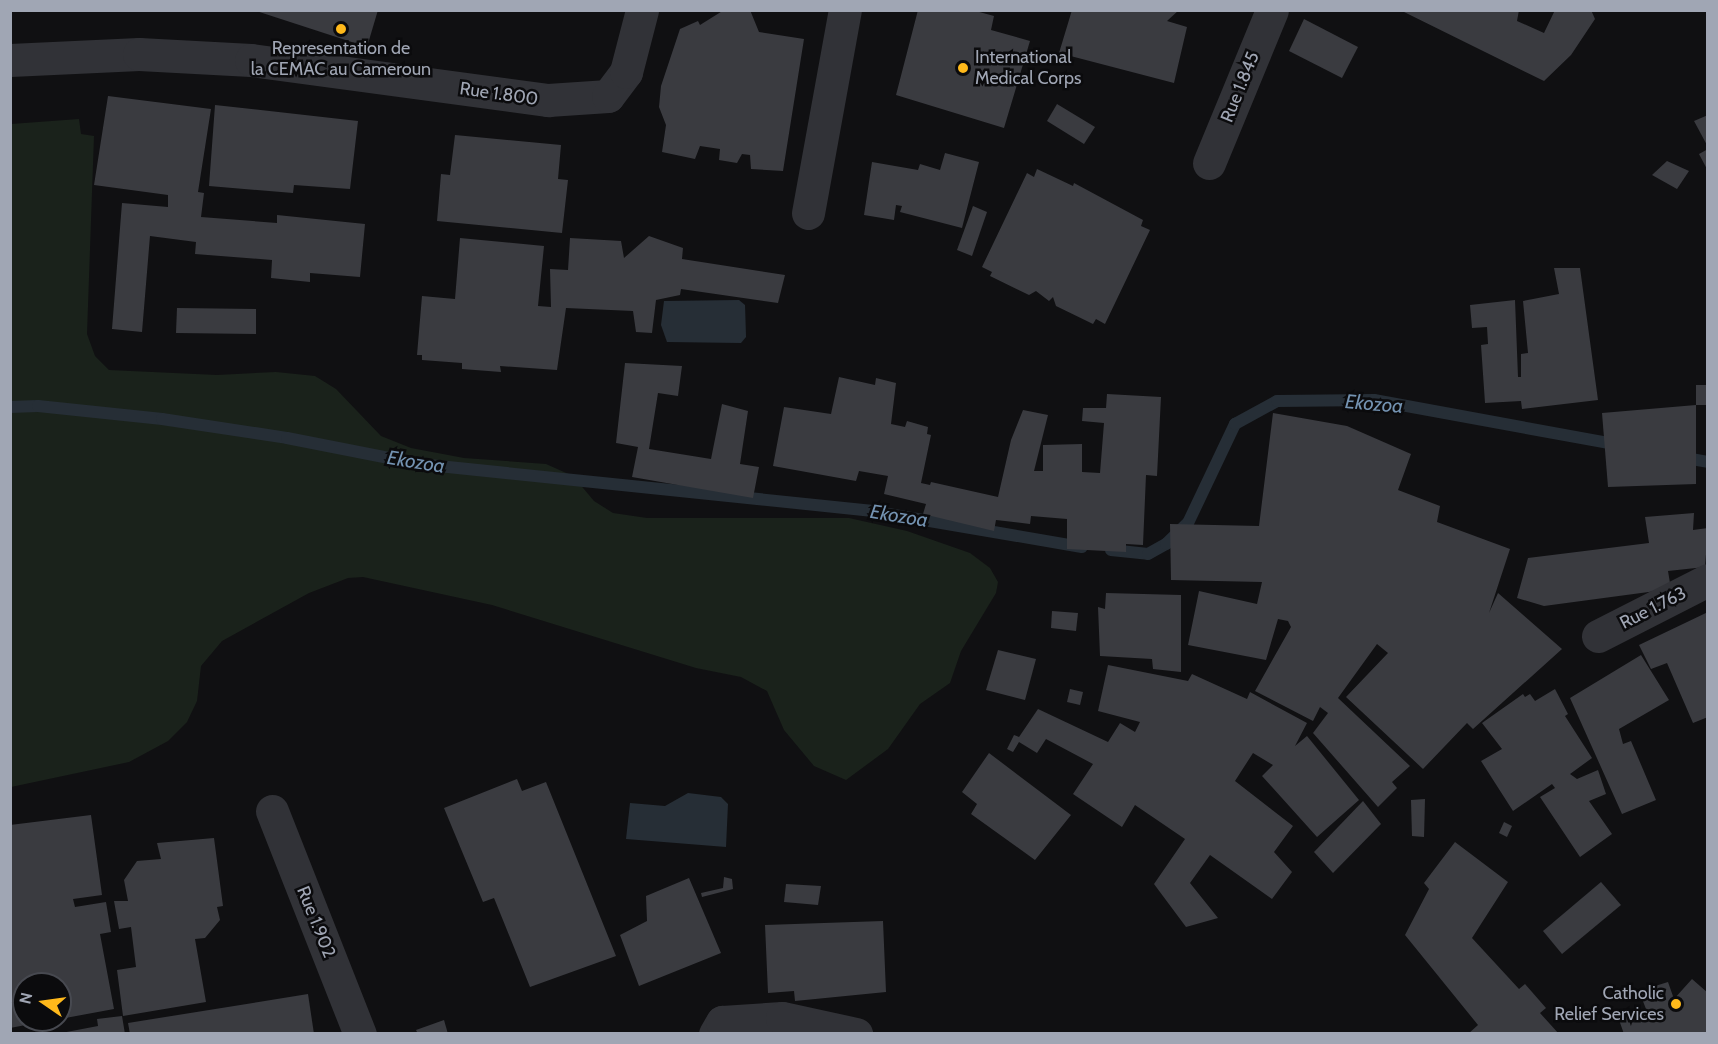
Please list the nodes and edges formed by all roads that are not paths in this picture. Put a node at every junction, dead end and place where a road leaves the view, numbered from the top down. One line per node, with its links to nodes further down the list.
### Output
1 (642, 10): 4 (street, Rue 1.800)
2 (845, 10): 6 (street)
3 (1272, 10): 5 (street, Rue 1.845)
4 (10, 60)
5 (1209, 163)
6 (808, 213)
7 (1707, 580): 8 (street, Rue 1.763)
8 (1598, 636)
9 (272, 811): 10 (street, Rue 1.902)
10 (360, 1034)
11 (715, 1034): 12 (street)
12 (856, 1034)

